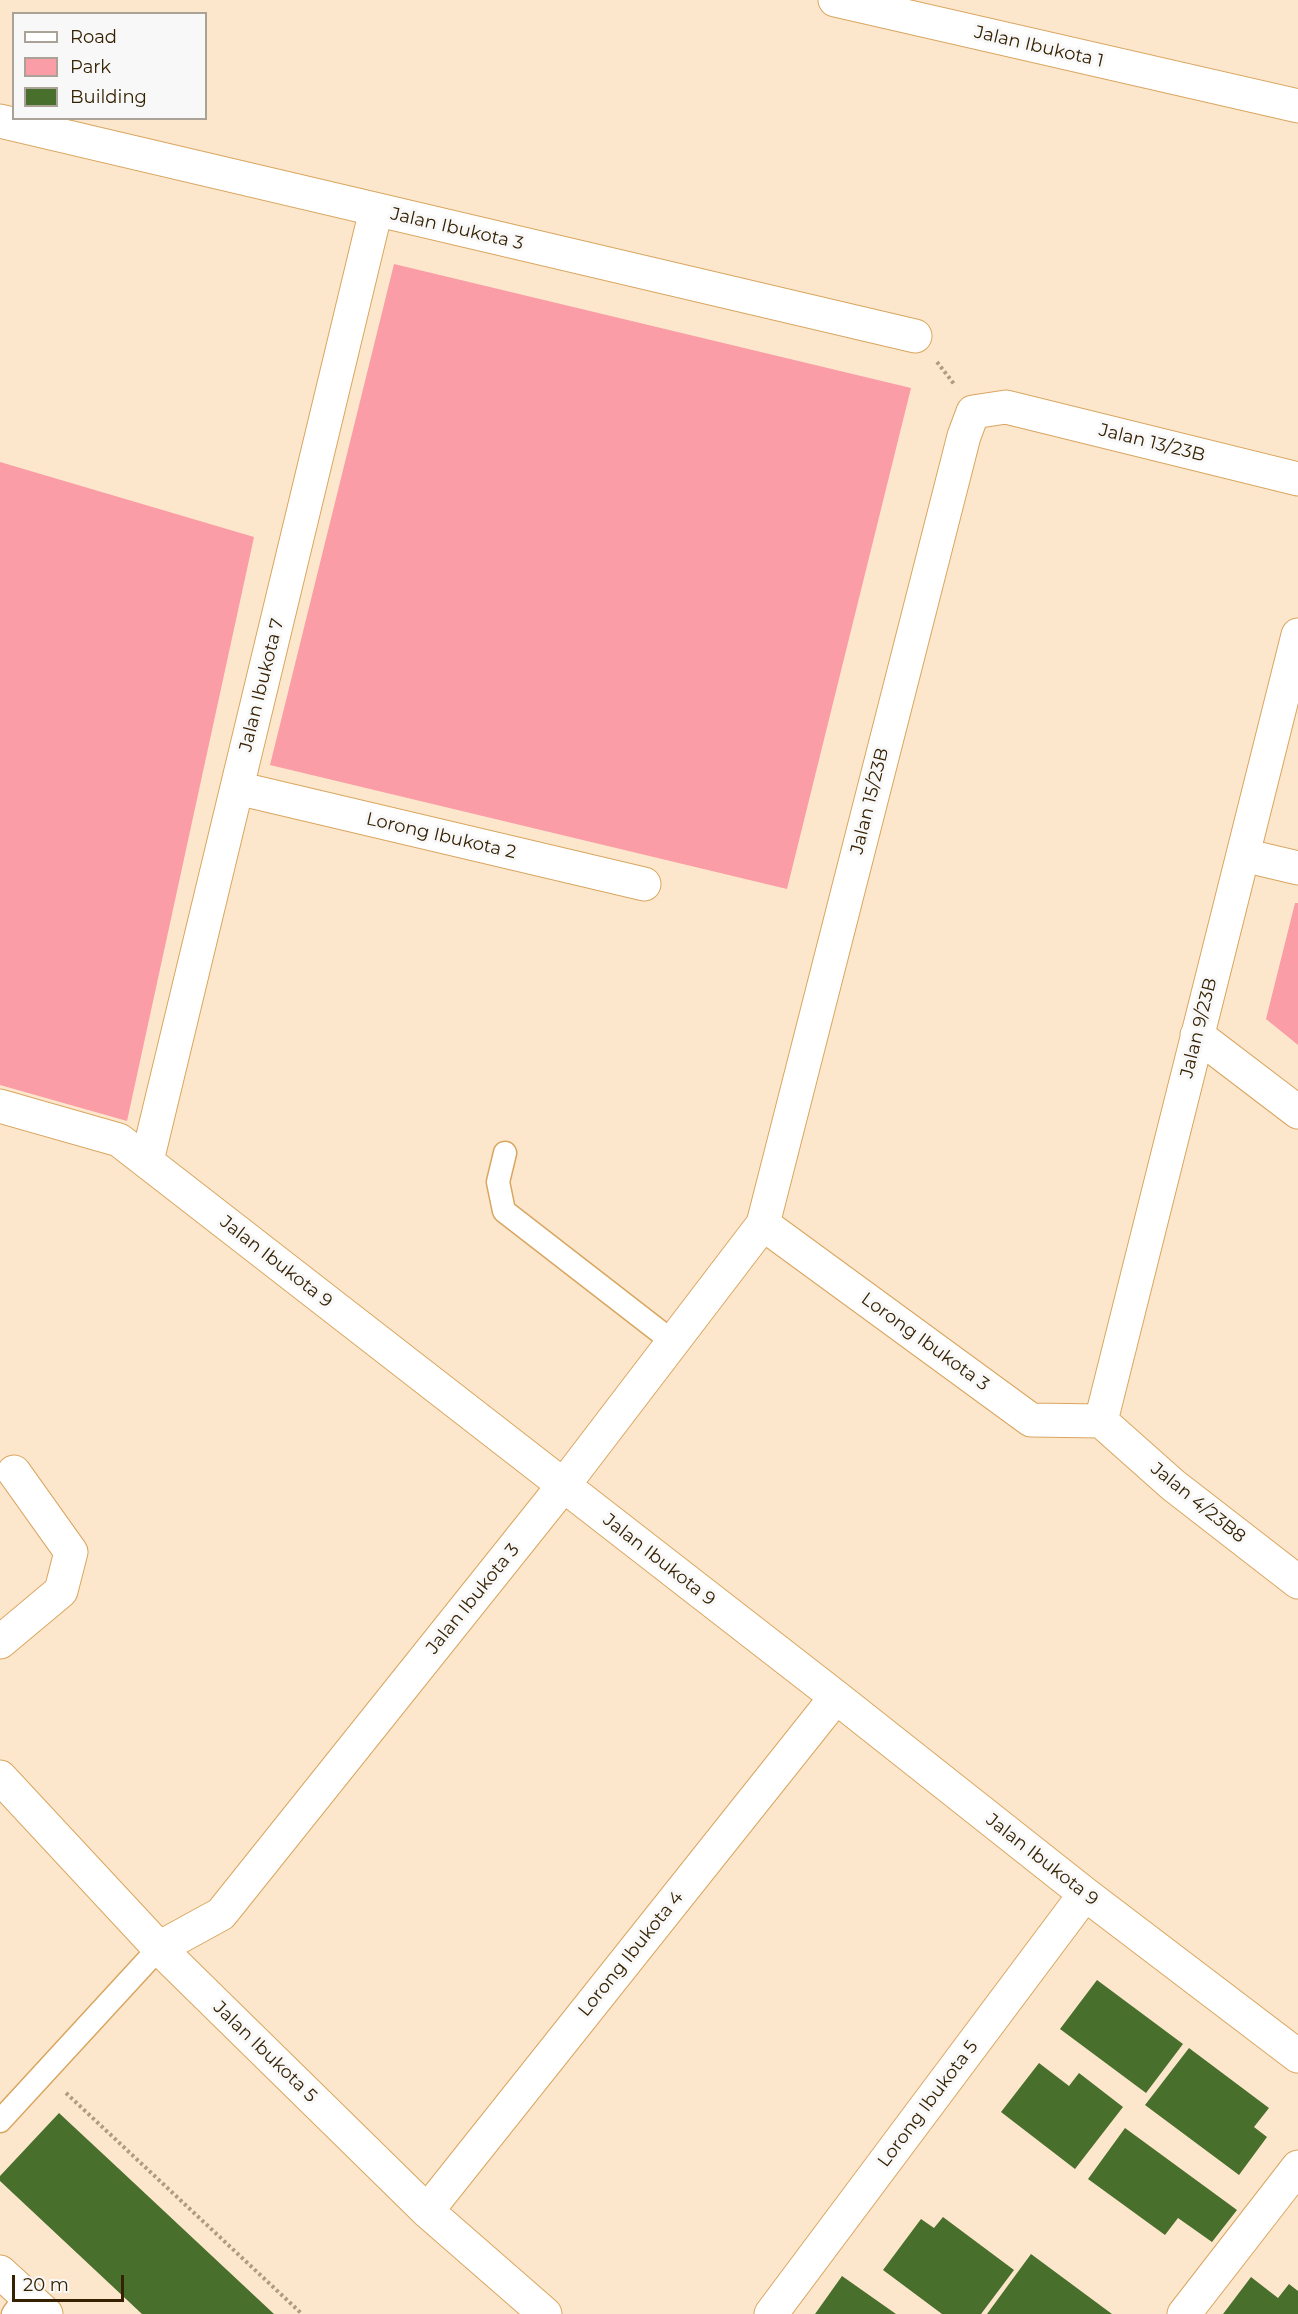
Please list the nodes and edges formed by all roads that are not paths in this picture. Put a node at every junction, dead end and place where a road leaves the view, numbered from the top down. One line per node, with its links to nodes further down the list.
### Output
1 (835, 0): 2 (street, Jalan Ibukota 1)
2 (1298, 106)
3 (0, 122): 4 (street, Jalan Ibukota 3)
4 (376, 210): 5 (street, Jalan Ibukota 3); 9 (street, Jalan Ibukota 7)
5 (915, 336)
6 (1006, 407): 7 (street, Jalan 13/23B); 18 (street, Jalan 15/23B)
7 (1298, 479)
8 (1298, 635): 10 (street, Jalan 9/23B)
9 (237, 788): 12 (street, Lorong Ibukota 2); 17 (street, Jalan Ibukota 7)
10 (1243, 855): 11 (street); 13 (street, Jalan 9/23B)
11 (1298, 868)
12 (644, 884)
13 (1197, 1035): 15 (street); 20 (street, Jalan 9/23B)
14 (0, 1106): 17 (street, Jalan Ibukota 9)
15 (1298, 1112)
16 (505, 1153): 19 (lane)
17 (147, 1161): 22 (street, Jalan Ibukota 9)
18 (763, 1224): 19 (street, Jalan Ibukota 3); 20 (street, Lorong Ibukota 3)
19 (673, 1342): 22 (street, Jalan Ibukota 3)
20 (1101, 1421): 23 (street, Jalan 4/23B8)
21 (14, 1472): 24 (street)
22 (563, 1486): 25 (street, Jalan Ibukota 9); 28 (street, Jalan Ibukota 3)
23 (1298, 1582)
24 (0, 1642)
25 (836, 1697): 27 (street, Jalan Ibukota 9); 32 (street, Lorong Ibukota 4)
26 (0, 1777): 28 (street, Jalan Ibukota 5)
27 (1085, 1894): 29 (street, Jalan Ibukota 9); 36 (street, Lorong Ibukota 5)
28 (159, 1948): 30 (lane); 32 (street, Jalan Ibukota 5)
29 (1298, 2056)
30 (0, 2121)
31 (1298, 2167): 37 (street)
32 (427, 2211): 35 (street, Jalan Ibukota 5)
33 (0, 2272): 34 (street)
34 (28, 2308)
35 (545, 2314)
36 (771, 2314)
37 (1184, 2314)

